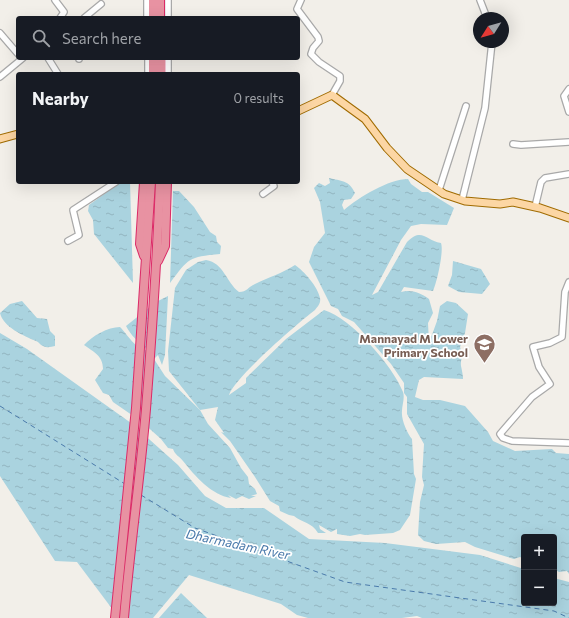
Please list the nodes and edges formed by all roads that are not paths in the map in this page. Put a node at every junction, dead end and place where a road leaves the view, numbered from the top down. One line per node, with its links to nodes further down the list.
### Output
1 (55, 0): 9 (street)
2 (147, 0): 14 (street)
3 (153, 0): 15 (highway)
4 (160, 0): 16 (highway)
5 (168, 0): 17 (street)
6 (301, 0): 34 (street)
7 (480, 0): 10 (street)
8 (101, 4): 13 (street)
9 (64, 12): 11 (street); 12 (street)
10 (485, 12)
11 (61, 16)
12 (66, 16)
13 (86, 16)
14 (147, 16)
15 (153, 16)
16 (160, 16)
17 (168, 16)
18 (0, 33): 20 (street)
19 (491, 48): 51 (street)
20 (16, 51)
21 (18, 60): 32 (street)
22 (49, 60): 27 (street)
23 (148, 60): 28 (street)
24 (153, 60): 29 (highway)
25 (161, 60): 30 (highway)
26 (168, 60): 31 (street)
27 (57, 72)
28 (148, 72)
29 (152, 72)
30 (161, 72)
31 (168, 72)
32 (0, 77)
33 (569, 89): 37 (street)
34 (332, 96): 36 (main road); 49 (main road)
35 (466, 106): 49 (street)
36 (300, 110)
37 (569, 112)
38 (16, 135): 39 (main road)
39 (0, 140)
40 (569, 142): 41 (street)
41 (513, 144)
42 (569, 174): 52 (street)
43 (113, 184): 54 (street)
44 (144, 184): 55 (highway)
45 (151, 184): 55 (highway)
46 (160, 184): 56 (highway)
47 (167, 184): 56 (highway)
48 (273, 184): 50 (street)
49 (440, 190): 51 (main road)
50 (263, 194)
51 (462, 200): 52 (main road)
52 (535, 207): 53 (main road)
53 (569, 218)
54 (68, 241)
55 (146, 262): 59 (highway)
56 (156, 264): 60 (highway)
57 (569, 282): 58 (street)
58 (569, 443)
59 (115, 618)
60 (124, 618)

